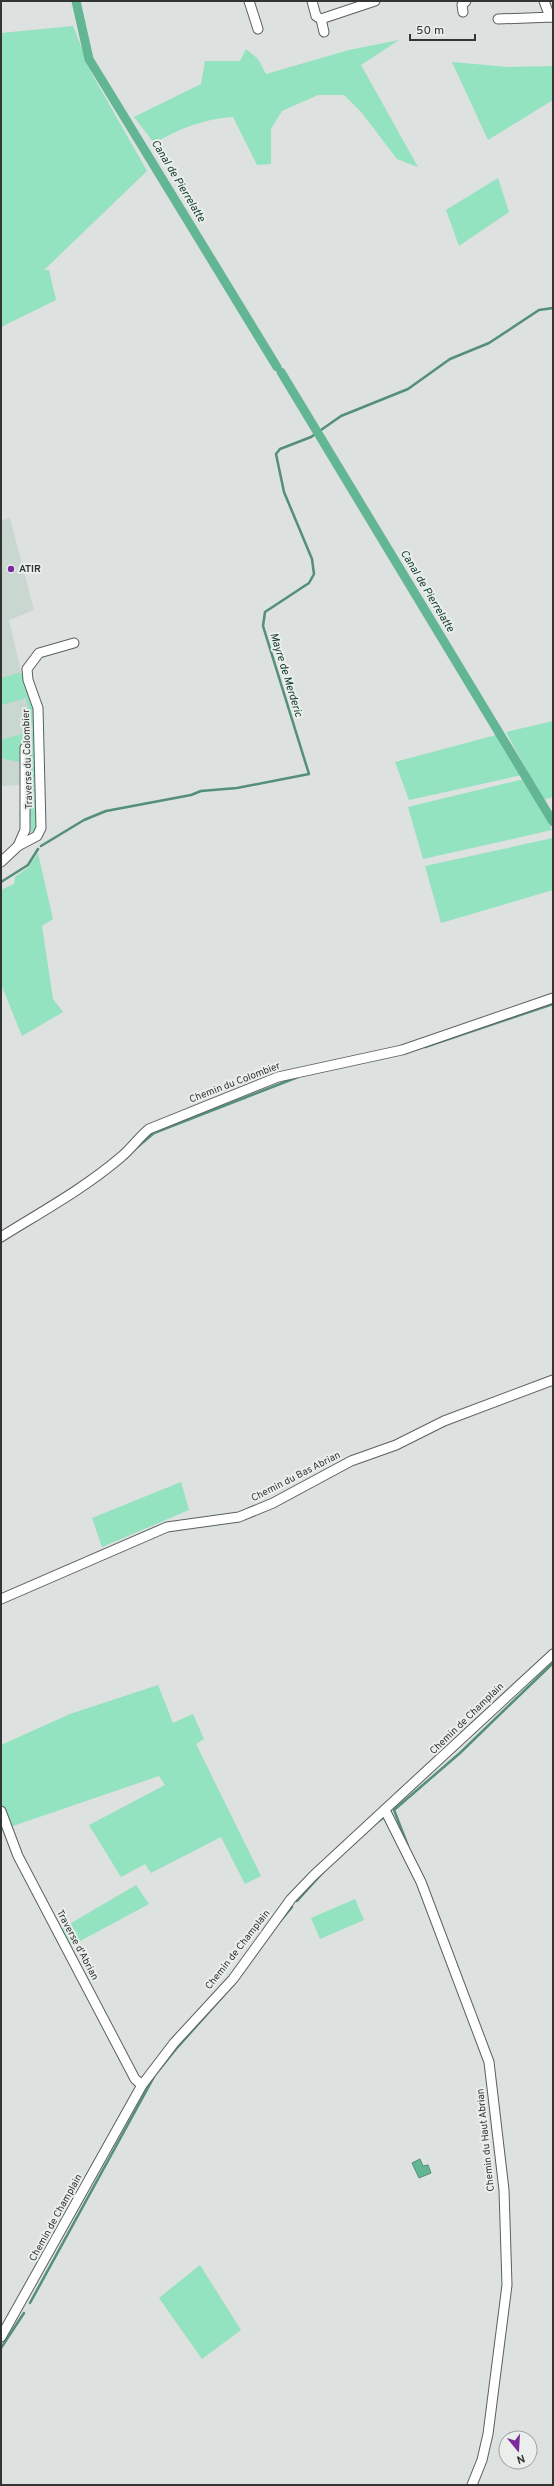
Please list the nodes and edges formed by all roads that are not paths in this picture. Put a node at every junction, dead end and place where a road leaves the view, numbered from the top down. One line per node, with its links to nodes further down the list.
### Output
1 (249, 1): 10 (street)
2 (312, 1): 8 (street)
3 (375, 1): 8 (street)
4 (466, 1): 6 (street)
5 (544, 1): 7 (street)
6 (463, 12)
7 (552, 17): 9 (street)
8 (321, 19): 11 (street)
9 (498, 19)
10 (258, 30)
11 (324, 32)
12 (74, 643): 14 (street, Traverse du Colombier)
13 (25, 748): 14 (street)
14 (18, 846): 15 (street, Traverse du Colombier)
15 (1, 862)
16 (553, 998): 17 (street, Chemin du Colombier)
17 (1, 1237)
18 (553, 1380): 19 (street, Chemin du Bas Abrian)
19 (1, 1599)
20 (553, 1654): 21 (street, Chemin de Champlain)
21 (384, 1810): 23 (street, Chemin de Champlain); 25 (street, Chemin du Haut Abrian)
22 (1, 1811): 23 (street, Traverse d'Abrian)
23 (142, 2085): 24 (street, Chemin de Champlain)
24 (1, 2338)
25 (472, 2485)

